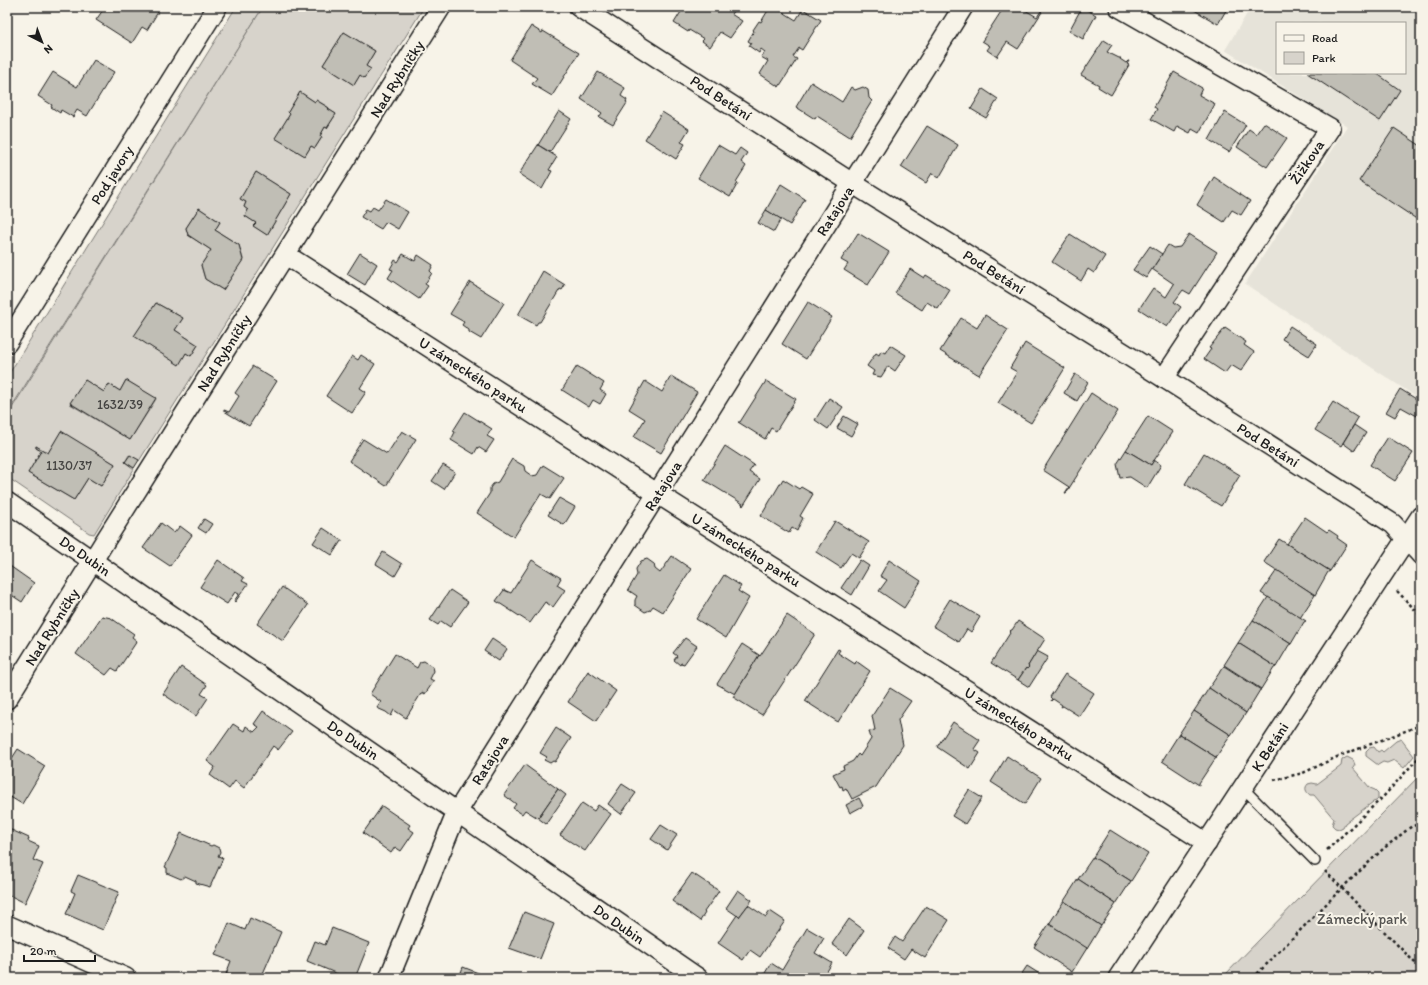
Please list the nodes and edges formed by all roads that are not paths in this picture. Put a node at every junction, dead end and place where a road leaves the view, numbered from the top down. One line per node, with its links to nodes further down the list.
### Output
1 (217, 7): 8 (street, Pod javory)
2 (441, 7): 7 (street, Nad Rybníčky)
3 (579, 7): 6 (street, Pod Betání)
4 (963, 7): 6 (street, Ratajova)
5 (1119, 7): 9 (street, Žižkova)
6 (852, 184): 9 (street, Pod Betání); 10 (street, Ratajova)
7 (286, 255): 10 (street, U zámeckého parku); 15 (street, Nad Rybníčky)
8 (7, 343)
9 (1164, 378): 13 (street, Pod Betání)
10 (658, 494): 18 (street, Ratajova); 19 (street, U zámeckého parku)
11 (7, 502): 15 (street, Do Dubin)
12 (1421, 516): 13 (street, K Betáni)
13 (1407, 540): 14 (street, Pod Betání); 17 (street, K Betáni)
14 (1421, 555)
15 (93, 562): 16 (street, Nad Rybníčky); 18 (street, Do Dubin)
16 (7, 699)
17 (1243, 788): 19 (street, K Betáni); 20 (lane)
18 (457, 812): 23 (street, Ratajova); 24 (street, Do Dubin)
19 (1207, 843): 25 (street, K Betáni)
20 (1315, 861)
21 (7, 925): 22 (street)
22 (126, 978)
23 (389, 978)
24 (698, 978)
25 (1118, 978)

